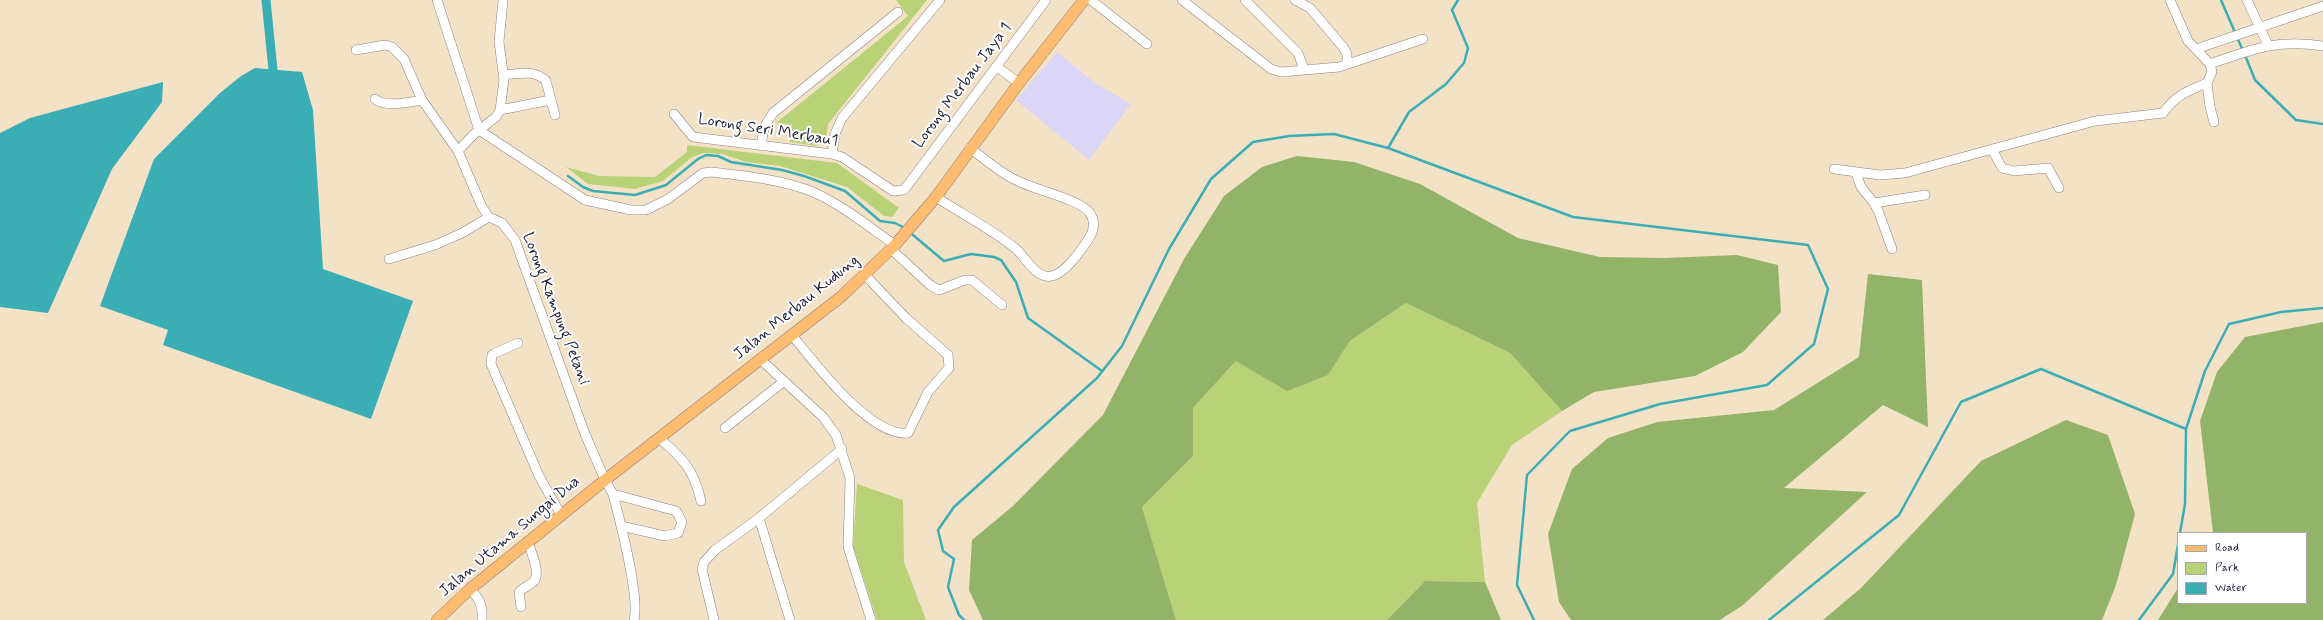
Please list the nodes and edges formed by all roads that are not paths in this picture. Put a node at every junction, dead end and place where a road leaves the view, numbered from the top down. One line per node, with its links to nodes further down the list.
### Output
1 (437, 0): 35 (street)
2 (503, 0): 25 (street)
3 (940, 0): 40 (street)
4 (1046, 0): 23 (street, Lorong Merbau Jaya 1)
5 (1084, 0): 27 (main road, Jalan Merbau Kudung)
6 (1091, 0): 16 (street)
7 (1182, 0): 24 (street)
8 (1245, 0): 24 (street)
9 (1295, 0): 21 (street)
10 (2170, 0): 19 (street)
11 (2247, 0): 14 (street)
12 (2323, 6): 14 (street)
13 (898, 12): 36 (street)
14 (2260, 28): 17 (street); 19 (street)
15 (1423, 39): 21 (street)
16 (1147, 44)
17 (2268, 45): 18 (street); 22 (street)
18 (2323, 46)
19 (2196, 49): 22 (street)
20 (356, 50): 29 (street, Lorong Kampung Petani)
21 (1348, 63): 24 (street)
22 (2210, 64): 26 (street)
23 (996, 67): 27 (street); 44 (street, Lorong Merbau Jaya 1)
24 (1304, 69)
25 (503, 75): 30 (street); 31 (street)
26 (2207, 82): 34 (street); 38 (street)
27 (1019, 84): 37 (main road, Jalan Merbau Kudung)
28 (375, 99): 29 (street)
29 (422, 100): 39 (street, Lorong Kampung Petani)
30 (551, 100): 31 (street); 32 (street)
31 (500, 110): 35 (street)
32 (555, 114)
33 (674, 114): 36 (street, Lorong Seri Merbau1)
34 (2214, 122)
35 (479, 130): 39 (street); 49 (street)
36 (762, 146): 40 (street, Lorong Seri Merbau1)
37 (970, 148): 46 (main road, Jalan Merbau Kudung); 46 (street)
38 (1992, 150): 42 (street); 43 (street)
39 (458, 151): 48 (street, Lorong Kampung Petani)
40 (832, 154): 44 (street, Lorong Seri Merbau1)
41 (1834, 169): 42 (street)
42 (1856, 173): 47 (street)
43 (2059, 188)
44 (904, 190)
45 (1925, 195): 47 (street)
46 (936, 197): 49 (main road, Jalan Merbau Kudung)
47 (1874, 203): 50 (street)
48 (489, 217): 51 (street); 61 (street, Lorong Kampung Petani)
49 (893, 247): 52 (main road, Jalan Merbau Kudung); 53 (street)
50 (1892, 249)
51 (389, 259)
52 (865, 275): 54 (main road, Jalan Merbau Kudung); 54 (street)
53 (1002, 305)
54 (792, 335): 56 (main road, Jalan Merbau Kudung)
55 (518, 343): 64 (street)
56 (760, 359): 57 (street); 59 (main road, Jalan Merbau Kudung)
57 (783, 382): 58 (street); 60 (street)
58 (726, 428)
59 (659, 438): 61 (main road, Jalan Merbau Kudung); 63 (street)
60 (842, 449): 65 (street); 75 (street)
61 (604, 480): 62 (street, Lorong Kampung Petani); 64 (main road, Jalan Utama Sungai Dua)
62 (613, 494): 66 (street, Lorong Kampung Petani); 66 (street)
63 (701, 501)
64 (561, 515): 67 (main road, Jalan Utama Sungai Dua)
65 (759, 518): 73 (street); 74 (street)
66 (621, 526): 72 (street, Lorong Kampung Petani)
67 (528, 542): 68 (main road, Jalan Utama Sungai Dua); 69 (street)
68 (470, 588): 70 (main road, Jalan Utama Sungai Dua); 71 (street)
69 (521, 607)
70 (439, 619)
71 (482, 620)
72 (634, 620)
73 (714, 620)
74 (790, 620)
75 (871, 620)

